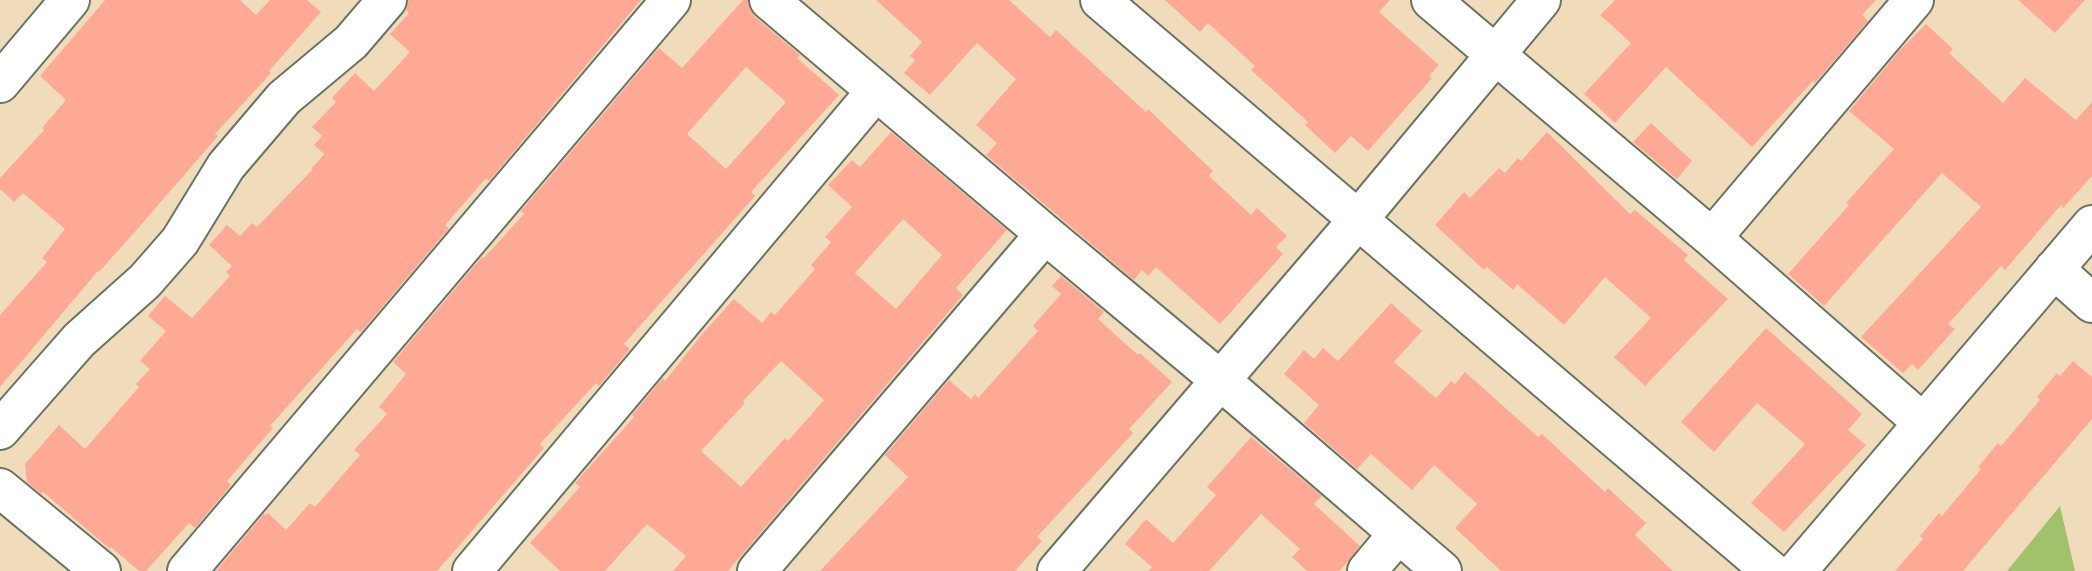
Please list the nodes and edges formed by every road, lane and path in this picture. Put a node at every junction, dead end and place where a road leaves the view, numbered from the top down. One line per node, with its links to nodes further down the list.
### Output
1 (70, 0): 10 (street)
2 (387, 0): 20 (street)
3 (671, 0): 24 (street)
4 (769, 0): 11 (street)
5 (1100, 0): 12 (street)
6 (1431, 0): 9 (street)
7 (1541, 0): 9 (street)
8 (1914, 0): 15 (street)
9 (1495, 54): 12 (street); 15 (street)
10 (0, 83)
11 (876, 91): 14 (street); 25 (street)
12 (1357, 221): 18 (street); 30 (street)
13 (2092, 225): 16 (street)
14 (1045, 234): 18 (street); 26 (street)
15 (1712, 239): 19 (street)
16 (2054, 269): 17 (street); 19 (street)
17 (2092, 303)
18 (1220, 380): 22 (street); 27 (street)
19 (1922, 422): 31 (street)
20 (0, 430)
21 (0, 488): 23 (street)
22 (1398, 534): 28 (street); 29 (street)
23 (101, 571)
24 (187, 571)
25 (472, 571)
26 (757, 571)
27 (1057, 571)
28 (1367, 571)
29 (1442, 571)
30 (1771, 571)
31 (1797, 571)

